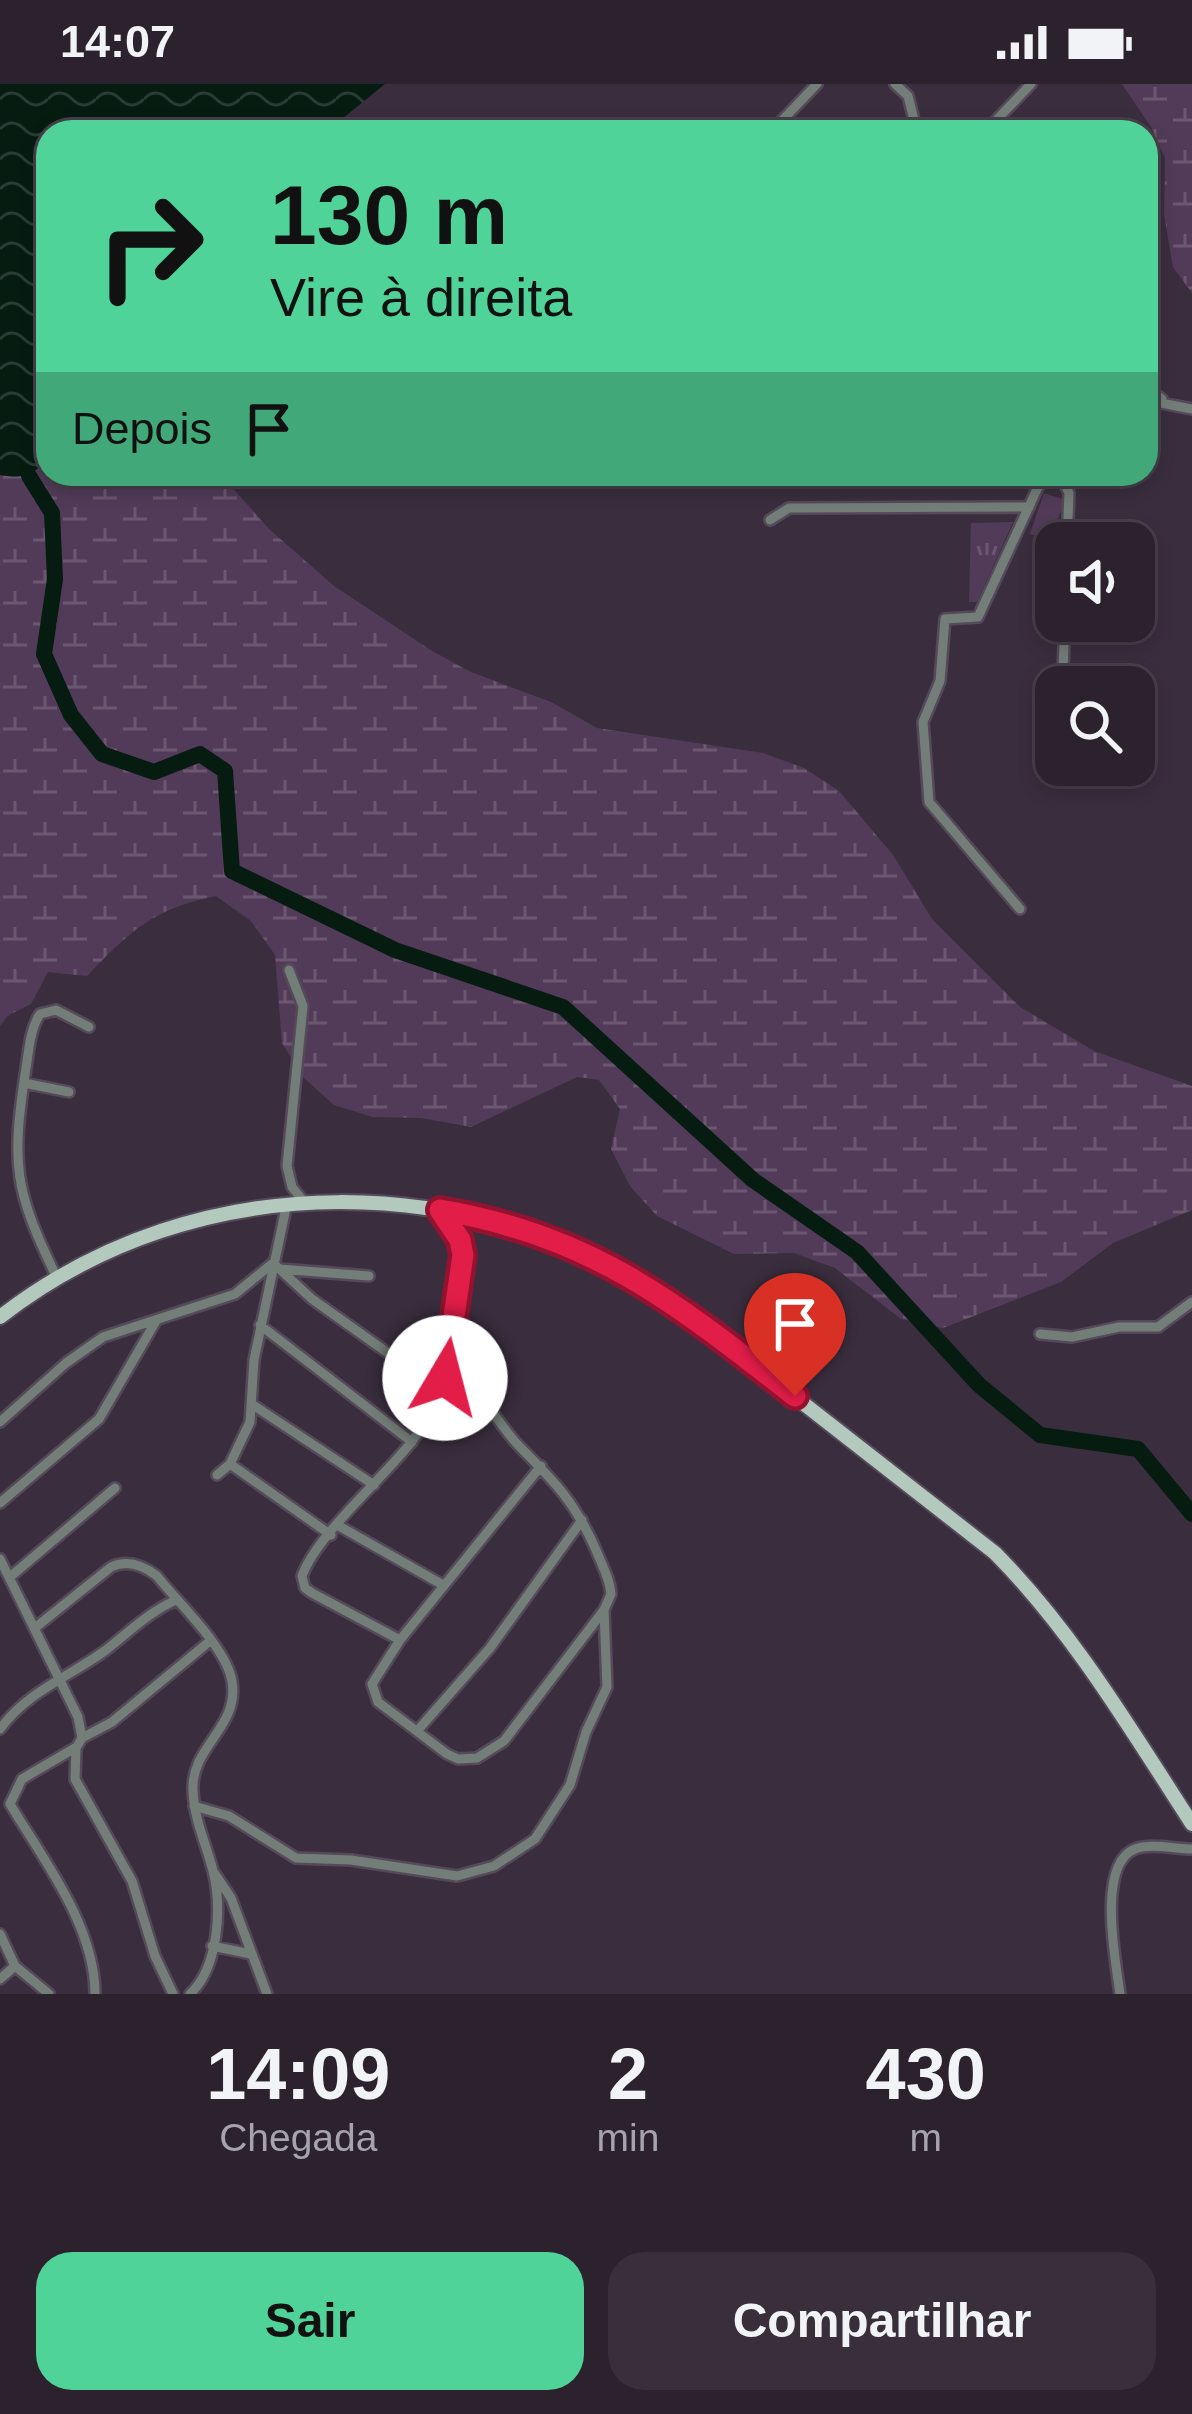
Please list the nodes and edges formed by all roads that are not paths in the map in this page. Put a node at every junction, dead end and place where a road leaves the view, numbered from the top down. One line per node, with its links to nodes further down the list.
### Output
1 (817, 84): 4 (street)
2 (895, 84): 5 (street)
3 (1031, 84): 6 (street)
4 (782, 120)
5 (914, 120)
6 (996, 120)
7 (1158, 396): 9 (street)
8 (1158, 401): 9 (street)
9 (1166, 402): 10 (street)
10 (1192, 409)
11 (1039, 486): 13 (street)
12 (1066, 486): 15 (street)
13 (1029, 507): 14 (street); 16 (street)
14 (770, 520)
15 (1068, 522)
16 (1020, 909)
17 (290, 970): 23 (street)
18 (89, 1028): 19 (street)
19 (24, 1083): 20 (street); 21 (street)
20 (70, 1092)
21 (16, 1168): 22 (street); 28 (street)
22 (0, 1170)
23 (304, 1202): 24 (main road); 25 (main road)
24 (286, 1203): 26 (street); 28 (main road)
25 (440, 1210): 34 (street); 60 (main road)
26 (276, 1266): 27 (street); 31 (street); 32 (street); 35 (street)
27 (369, 1276)
28 (57, 1278): 30 (main road)
29 (1192, 1302): 33 (street)
30 (0, 1317)
31 (156, 1322): 37 (street); 44 (street)
32 (260, 1325): 36 (street); 38 (street)
33 (1040, 1334)
34 (445, 1378): 35 (street); 40 (street)
35 (440, 1390): 38 (street)
36 (253, 1406): 39 (street); 42 (street)
37 (0, 1422)
38 (412, 1442): 42 (street)
39 (230, 1464): 41 (street); 46 (street)
40 (541, 1466): 45 (street); 49 (street)
41 (218, 1474)
42 (374, 1485): 46 (street)
43 (115, 1488): 48 (street)
44 (0, 1503)
45 (583, 1520): 51 (street); 57 (street)
46 (335, 1530): 49 (street); 53 (street)
47 (0, 1559): 48 (street)
48 (10, 1577): 52 (street)
49 (443, 1585): 53 (street)
50 (176, 1600): 52 (street); 54 (street); 55 (street)
51 (604, 1610): 57 (street); 59 (street)
52 (36, 1627): 55 (street)
53 (400, 1640): 57 (street)
54 (210, 1641): 58 (street); 59 (street)
55 (62, 1680): 56 (street); 58 (street)
56 (0, 1729)
57 (418, 1730)
58 (79, 1743): 71 (street); 72 (street)
59 (194, 1806): 62 (street)
60 (1192, 1824)
61 (1192, 1849): 74 (street)
62 (213, 1871): 64 (street); 65 (street)
63 (0, 1934): 67 (street)
64 (212, 1946): 65 (street); 73 (street)
65 (251, 1954): 69 (street)
66 (0, 1960): 67 (street)
67 (13, 1968): 68 (street); 70 (street)
68 (0, 1979)
69 (262, 1992)
70 (49, 1994)
71 (95, 1994)
72 (173, 1994)
73 (190, 1994)
74 (1120, 1994)

